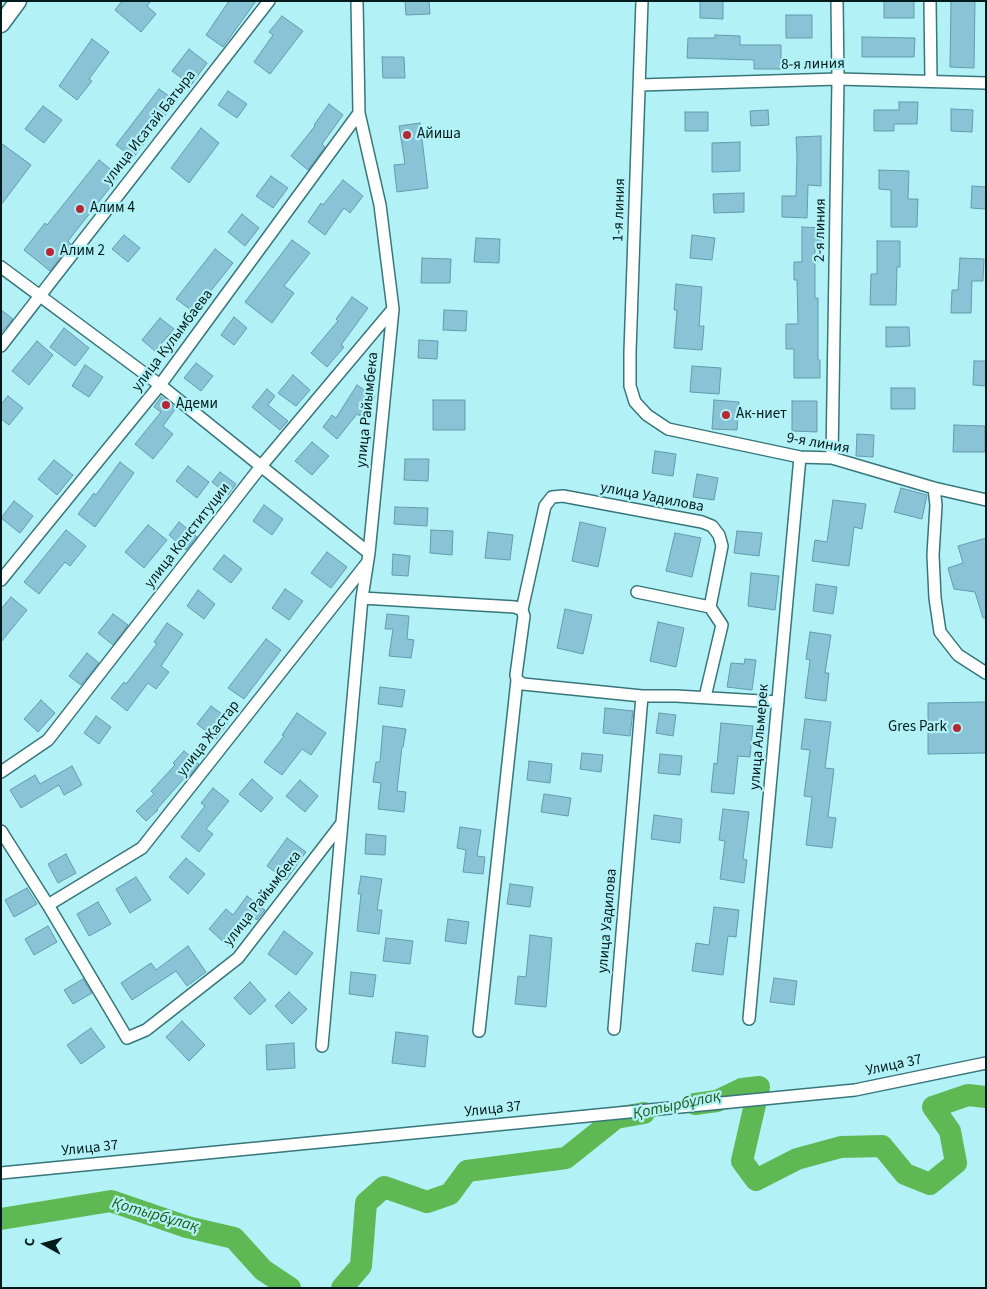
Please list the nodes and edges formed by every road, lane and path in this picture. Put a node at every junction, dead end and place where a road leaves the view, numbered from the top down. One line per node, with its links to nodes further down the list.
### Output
1 (8, 1): 8 (street)
2 (18, 1): 9 (main road)
3 (269, 1): 16 (street, улица Исатай Батыра)
4 (357, 1): 14 (street, улица Райымбека)
5 (642, 1): 13 (street, 1-я линия)
6 (837, 1): 10 (street, 2-я линия)
7 (930, 1): 11 (street)
8 (1, 11)
9 (1, 24)
10 (838, 79): 11 (street, 8-я линия); 13 (street, 8-я линия); 22 (street, 2-я линия)
11 (931, 81): 12 (street, 8-я линия)
12 (986, 84)
13 (640, 85): 20 (street, 1-я линия)
14 (359, 113): 17 (street, улица Райымбека); 19 (street, улица Кулымбаева)
15 (1, 268): 16 (street)
16 (38, 296): 18 (street, улица Исатай Батыра); 19 (street)
17 (393, 309): 23 (street, улица Конституции); 26 (street, улица Райымбека)
18 (1, 346)
19 (160, 386): 23 (street); 27 (street, улица Кулымбаева)
20 (647, 415): 21 (street, 9-я линия)
21 (800, 457): 22 (street, 9-я линия); 36 (street, улица Альмерек)
22 (832, 458): 24 (street, 9-я линия)
23 (262, 466): 26 (street); 37 (street, улица Конституции)
24 (934, 488): 25 (street, 9-я линия); 32 (street)
25 (986, 500)
26 (368, 558): 29 (street, улица Райымбека); 40 (street, улица Жастар)
27 (1, 580)
28 (637, 592): 30 (street)
29 (362, 598): 31 (street); 38 (street, улица Райымбека)
30 (710, 607): 31 (street, улица Уадилова); 35 (street)
31 (522, 610): 33 (street)
32 (986, 673)
33 (518, 680): 34 (street); 43 (street)
34 (642, 696): 35 (street); 42 (street, улица Уадилова)
35 (705, 697): 36 (street)
36 (778, 702): 41 (street, улица Альмерек)
37 (1, 772)
38 (342, 823): 40 (street, улица Райымбека); 44 (street, улица Райымбека)
39 (1, 831): 40 (street)
40 (48, 905)
41 (749, 1019)
42 (614, 1029)
43 (479, 1031)
44 (322, 1046)
45 (986, 1063): 46 (street, Улица 37)
46 (1, 1173)

